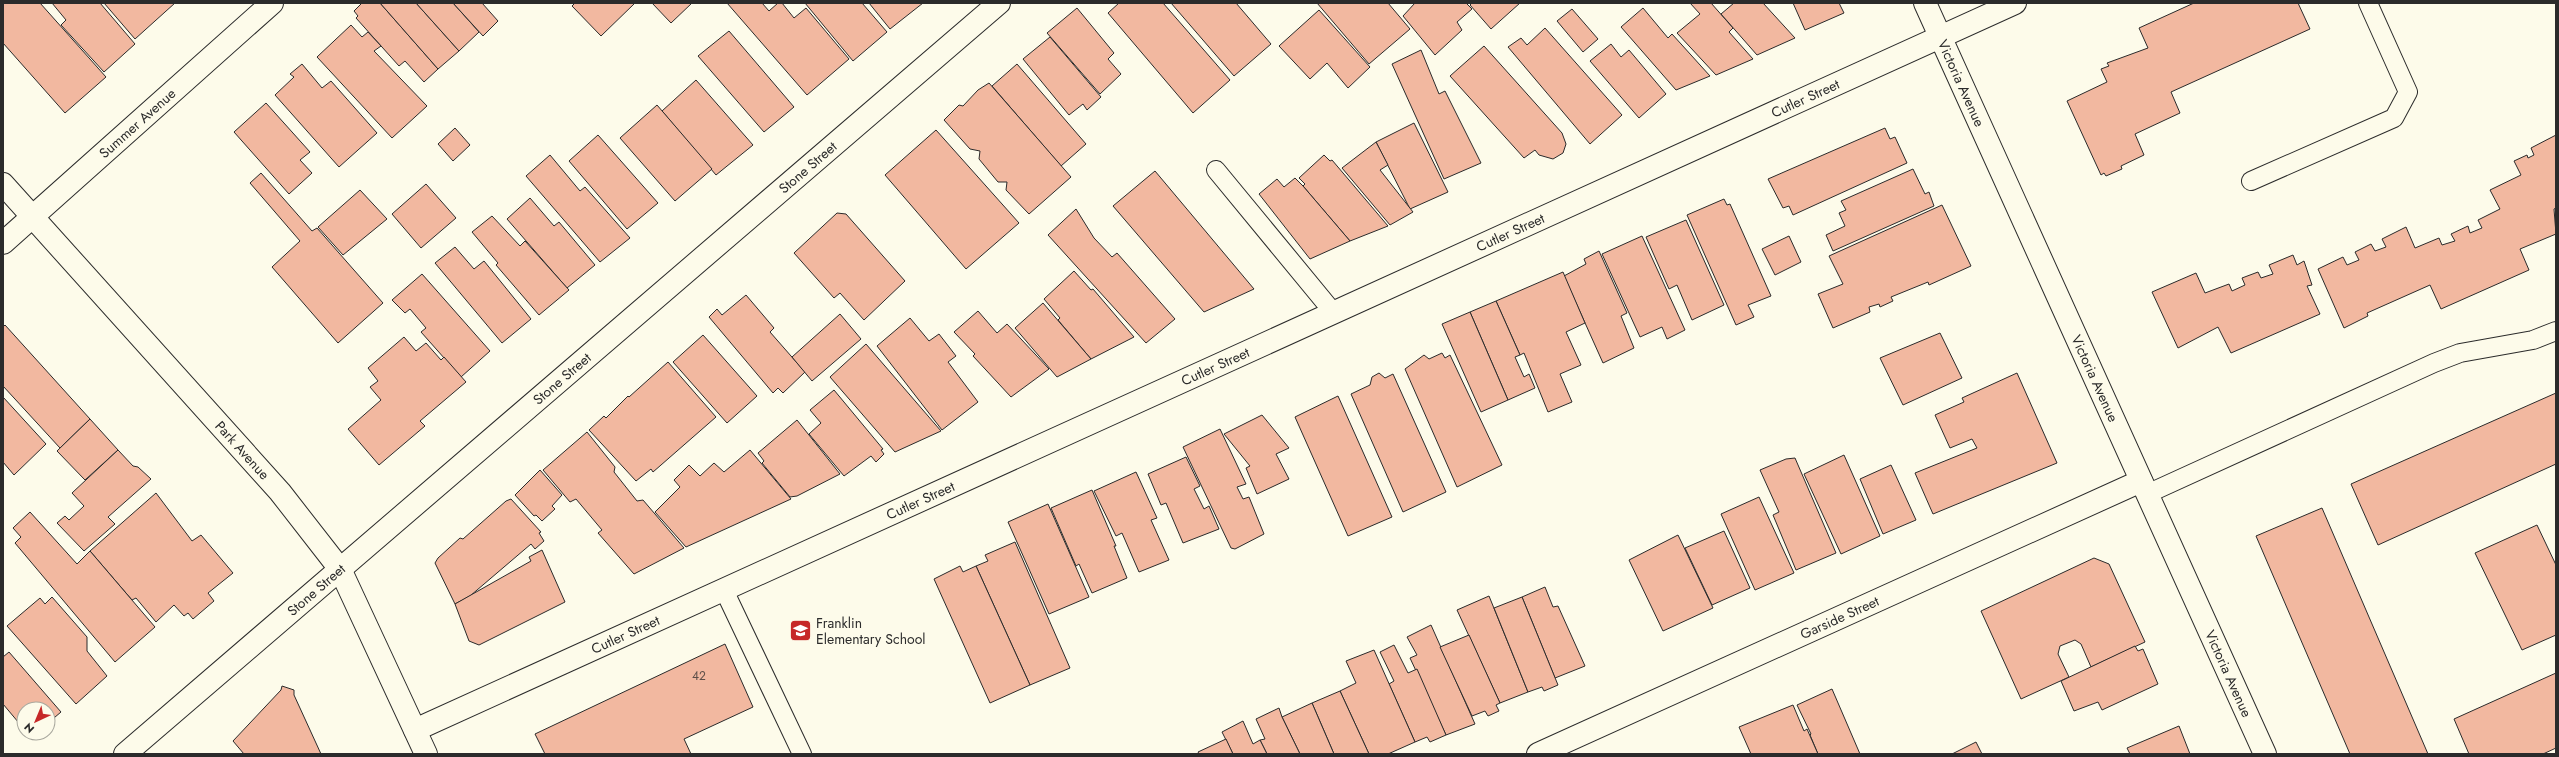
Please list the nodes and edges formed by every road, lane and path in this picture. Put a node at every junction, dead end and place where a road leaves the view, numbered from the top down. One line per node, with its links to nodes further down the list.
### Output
1 (272, 3): 10 (street, Summer Avenue)
2 (999, 3): 15 (street, Stone Street)
3 (1925, 3): 6 (street, Victoria Avenue)
4 (2015, 3): 6 (street, Cutler Street)
5 (2368, 3): 8 (lane)
6 (1940, 37): 12 (street, Cutler Street); 14 (street, Victoria Avenue)
7 (1216, 170): 12 (lane)
8 (2251, 181)
9 (3, 184): 10 (street, Park Avenue)
10 (32, 217): 11 (street, Summer Avenue); 15 (street, Park Avenue)
11 (3, 243)
12 (1333, 312): 16 (street, Cutler Street)
13 (2556, 331): 14 (lane)
14 (2144, 488): 21 (street, Garside Street); 22 (street, Victoria Avenue)
15 (340, 568): 17 (street, Park Avenue); 18 (street, Stone Street)
16 (724, 590): 17 (street, Cutler Street); 20 (lane)
17 (415, 730): 19 (street, Park Avenue)
18 (125, 754)
19 (426, 754)
20 (802, 754)
21 (1538, 754)
22 (2265, 754)

